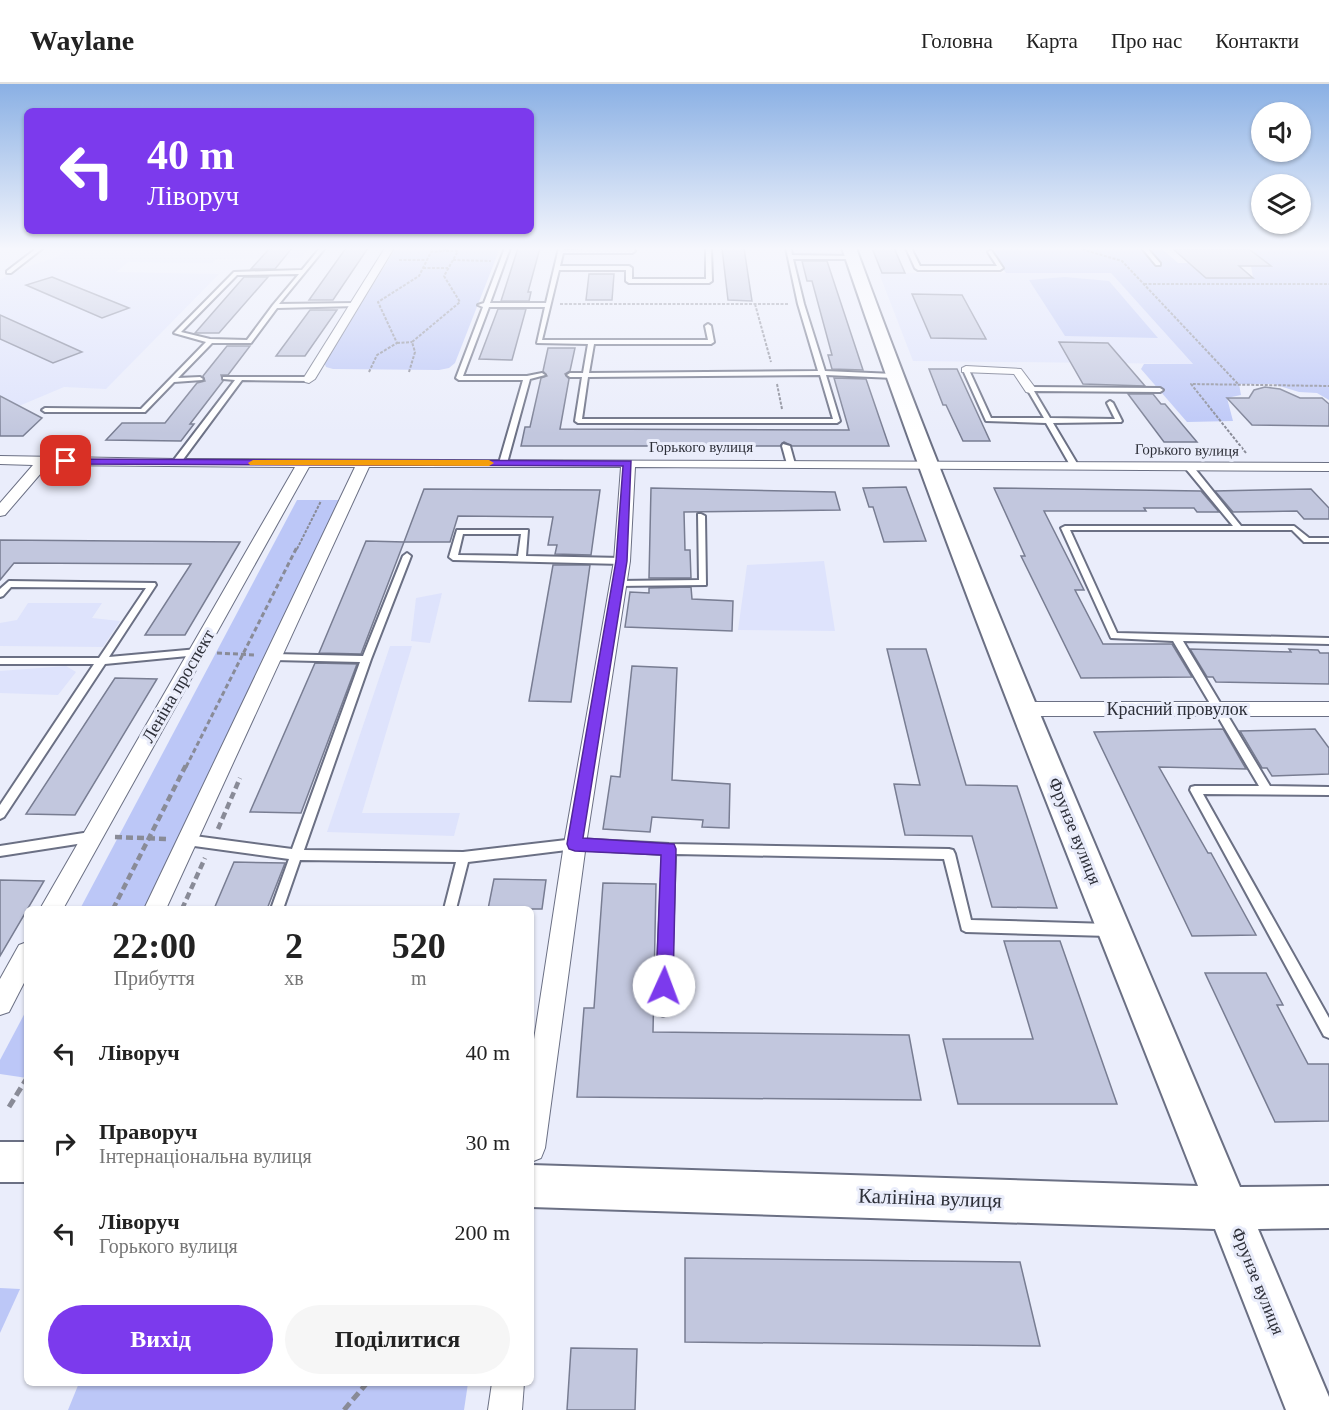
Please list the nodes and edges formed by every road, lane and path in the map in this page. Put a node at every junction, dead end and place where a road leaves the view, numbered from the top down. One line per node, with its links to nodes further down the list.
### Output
1 (200, 310): 12 (lane)
2 (272, 310): 12 (lane)
3 (352, 310): 28 (street)
4 (382, 310): 15 (path)
5 (451, 310): 13 (path)
6 (481, 310): 26 (lane)
7 (546, 310): 14 (lane)
8 (803, 310): 19 (lane)
9 (870, 310): 23 (street, Фрунзе вулиця)
10 (1168, 310): 30 (path)
11 (708, 326): 14 (lane)
12 (210, 341): 29 (lane)
13 (412, 342): 15 (path); 18 (path)
14 (591, 342): 20 (lane)
15 (397, 343): 17 (path)
16 (966, 370): 32 (street); 36 (lane)
17 (369, 372)
18 (410, 372)
19 (822, 373): 20 (lane); 20 (lane); 23 (lane)
20 (585, 374): 22 (lane)
21 (542, 375): 26 (lane)
22 (570, 375)
23 (894, 376): 46 (street, Фрунзе вулиця)
24 (225, 378): 25 (lane)
25 (240, 378): 28 (lane); 40 (lane)
26 (527, 378): 43 (lane)
27 (200, 379): 29 (lane)
28 (309, 379)
29 (173, 380): 35 (lane)
30 (1238, 384): 31 (path); 49 (path)
31 (1329, 386)
32 (1030, 389): 33 (lane); 36 (lane)
33 (1160, 390)
34 (1110, 403): 36 (lane)
35 (45, 410)
36 (1047, 420): 47 (lane)
37 (786, 446): 45 (lane)
38 (0, 460): 39 (street, Горького вулиця)
39 (44, 461): 40 (street, Горького вулиця); 52 (street)
40 (176, 463): 41 (street, Горького вулиця)
41 (304, 463): 42 (street, Горького вулиця); 63 (street, Леніна проспект)
42 (364, 463): 43 (street, Горького вулиця); 65 (street)
43 (503, 463): 44 (street, Горького вулиця)
44 (628, 463): 45 (street, Горького вулиця); 58 (street)
45 (791, 464): 46 (street, Горького вулиця)
46 (930, 465): 47 (street, Горького вулиця); 69 (street, Фрунзе вулиця)
47 (1074, 465): 48 (street, Горького вулиця)
48 (1189, 467): 49 (street, Горького вулиця); 54 (lane)
49 (1257, 467): 50 (street, Горького вулиця)
50 (1329, 468)
51 (321, 501): 64 (path)
52 (0, 512)
53 (701, 516): 59 (lane)
54 (1239, 528): 55 (lane); 61 (lane)
55 (1329, 540)
56 (407, 556): 66 (lane)
57 (522, 558): 57 (lane); 58 (lane)
58 (622, 561): 59 (street)
59 (618, 584): 78 (street)
60 (0, 594): 68 (lane)
61 (1176, 637): 62 (lane); 70 (lane)
62 (1329, 640)
63 (198, 652): 64 (path); 68 (lane); 75 (street, Леніна проспект)
64 (241, 654): 65 (path); 76 (path)
65 (274, 657): 66 (lane); 77 (street)
66 (366, 660): 81 (lane)
67 (0, 661): 68 (lane)
68 (101, 661): 74 (lane)
69 (1025, 709): 70 (street, Красний провулок); 88 (street, Фрунзе вулиця)
70 (1217, 709): 71 (street, Красний провулок); 72 (lane)
71 (1329, 710)
72 (1267, 790): 73 (lane); 92 (lane)
73 (1329, 791)
74 (0, 814)
75 (90, 837): 76 (path); 80 (lane); 83 (street, Леніна проспект)
76 (150, 838): 77 (path); 84 (path)
77 (187, 840): 81 (lane); 85 (street)
78 (575, 844): 79 (lane); 82 (lane); 95 (street)
79 (669, 849): 88 (lane); 91 (lane)
80 (0, 851)
81 (296, 855): 82 (lane); 86 (lane)
82 (463, 857): 87 (lane)
83 (53, 906)
84 (115, 906)
85 (156, 906)
86 (278, 906)
87 (451, 906)
88 (1116, 930): 100 (street, Фрунзе вулиця)
89 (24, 959): 90 (street)
90 (0, 1003)
91 (663, 1009)
92 (1329, 1031)
93 (24, 1083): 94 (path)
94 (9, 1107)
95 (534, 1127)
96 (0, 1162): 97 (street)
97 (24, 1162)
98 (534, 1185): 100 (street, Калініна вулиця)
99 (1329, 1207): 100 (street, Калініна вулиця)
100 (1229, 1208): 105 (street, Фрунзе вулиця)
101 (364, 1386): 103 (path)
102 (508, 1386): 104 (street)
103 (344, 1410)
104 (505, 1410)
105 (1310, 1410)

